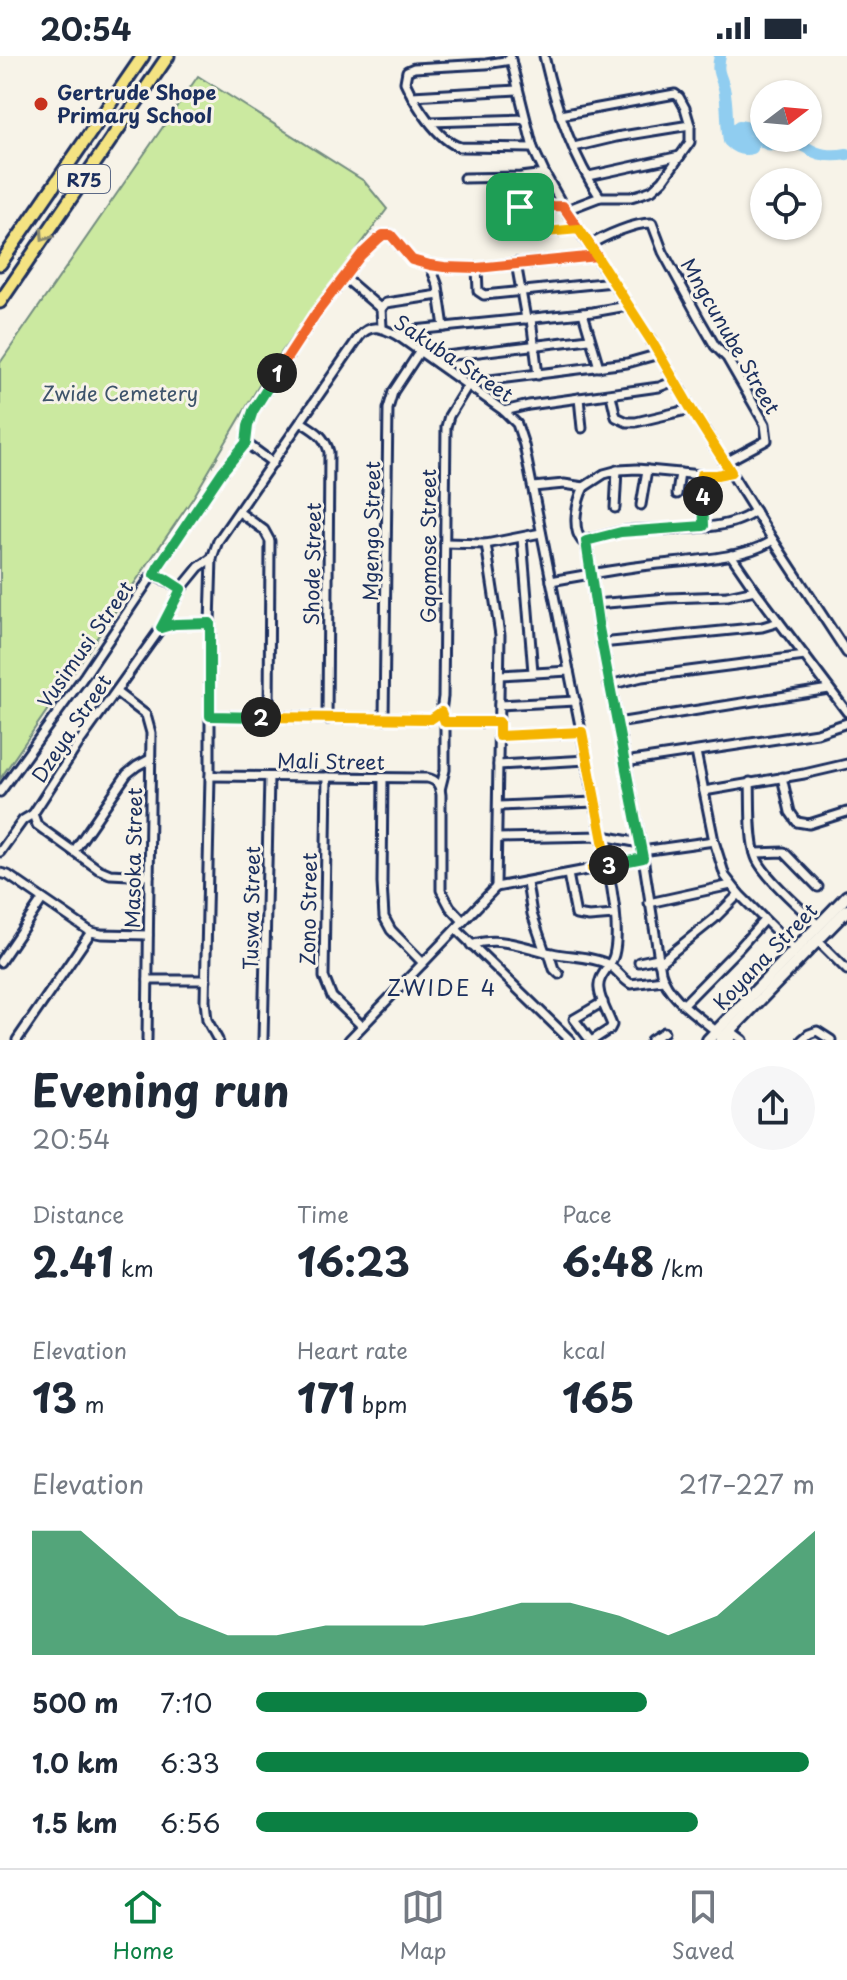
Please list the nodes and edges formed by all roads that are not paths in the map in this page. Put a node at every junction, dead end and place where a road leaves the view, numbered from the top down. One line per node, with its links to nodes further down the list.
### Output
1 (143, 56): 25 (main road, R75)
2 (168, 56): 32 (main road, R75, one-way to 32)
3 (544, 56): 7 (street)
4 (510, 58): 5 (street); 6 (street)
5 (517, 90): 6 (street); 8 (street)
6 (412, 96): 9 (street)
7 (560, 115): 10 (street); 11 (street)
8 (525, 119): 9 (street); 12 (street)
9 (430, 122): 12 (street)
10 (690, 125): 11 (street); 13 (street)
11 (574, 147): 15 (street)
12 (533, 148): 14 (street)
13 (680, 156): 15 (street); 17 (street)
14 (545, 174): 16 (street); 20 (street)
15 (589, 176): 17 (street)
16 (464, 178)
17 (600, 197): 20 (street)
18 (498, 207): 19 (street)
19 (520, 207): 20 (street); 21 (street)
20 (565, 208): 21 (street)
21 (579, 229): 22 (street)
22 (590, 245): 23 (street); 56 (street, Mngcunube Street)
23 (597, 256): 24 (street); 29 (street)
24 (516, 263): 27 (street); 30 (street)
25 (0, 264)
26 (430, 265): 27 (street); 28 (street); 31 (street)
27 (477, 268): 30 (street)
28 (345, 278): 34 (street); 55 (street)
29 (613, 282): 30 (street); 33 (street)
30 (521, 292): 36 (street)
31 (439, 295): 34 (street); 38 (street)
32 (0, 302)
33 (627, 306): 35 (street); 43 (street)
34 (381, 309): 37 (street)
35 (583, 313): 36 (street); 40 (street)
36 (529, 319): 38 (street); 41 (street)
37 (382, 327): 39 (street, Sakuba Street); 53 (street, Sakuba Street)
38 (444, 327): 39 (street)
39 (398, 336): 42 (street, Sakuba Street)
40 (589, 339): 41 (street); 45 (street)
41 (536, 346): 44 (street); 46 (street)
42 (420, 351): 44 (street, Sakuba Street); 106 (street, Mgengo Street)
43 (659, 354): 45 (street); 47 (street)
44 (437, 363): 48 (street, Sakuba Street)
45 (599, 367): 46 (street)
46 (538, 375): 48 (street)
47 (675, 381): 49 (street); 51 (street)
48 (468, 386): 52 (street, Sakuba Street); 75 (street, Gqomose Street)
49 (611, 395): 50 (street); 51 (street)
50 (579, 398): 52 (street); 54 (street)
51 (691, 409): 56 (street)
52 (504, 411): 63 (street, Sakuba Street)
53 (301, 422): 57 (street, Sakuba Street); 105 (street, Shode Street)
54 (582, 428)
55 (246, 443): 57 (street); 80 (street)
56 (726, 462): 60 (street)
57 (273, 463): 69 (street, Sakuba Street)
58 (617, 470): 59 (street); 64 (street); 67 (street)
59 (647, 470): 61 (street); 66 (street)
60 (731, 472): 62 (street); 68 (street)
61 (680, 473): 62 (street); 65 (street)
62 (701, 475): 70 (street)
63 (533, 487): 64 (street); 71 (street, Sakuba Street)
64 (584, 487): 74 (street)
65 (677, 494)
66 (641, 505)
67 (615, 508)
68 (755, 511): 70 (street); 73 (street)
69 (239, 512): 78 (street, Sakuba Street); 104 (street)
70 (704, 526): 74 (street)
71 (541, 533): 72 (street); 81 (street, Sakuba Street)
72 (522, 538): 76 (street); 94 (street)
73 (773, 540): 77 (street); 89 (street)
74 (584, 541): 79 (street)
75 (445, 543): 76 (street); 101 (street, Gqomose Street)
76 (486, 544): 95 (street)
77 (731, 555): 79 (street); 83 (street)
78 (212, 558): 82 (street); 86 (street, Sakuba Street)
79 (591, 573): 81 (street); 84 (street)
80 (154, 575): 82 (street, Vusimusi Street); 126 (street, Vusimusi Street)
81 (551, 581): 93 (street, Sakuba Street)
82 (181, 589): 87 (street, Dzeya Street)
83 (755, 590): 84 (street); 85 (street)
84 (595, 604): 90 (street)
85 (779, 622): 90 (street); 92 (street)
86 (210, 623): 87 (street); 103 (street, Sakuba Street)
87 (161, 628): 98 (street, Dzeya Street)
88 (847, 635): 89 (street)
89 (837, 639): 91 (street)
90 (601, 643): 96 (street)
91 (847, 653)
92 (805, 656): 96 (street); 97 (street)
93 (569, 671): 94 (street); 99 (street, Sakuba Street)
94 (533, 672): 95 (street)
95 (500, 675): 100 (street)
96 (609, 685): 109 (street)
97 (829, 689): 102 (street); 109 (street)
98 (116, 692): 114 (street, Masoka Street); 131 (street, Dzeya Street)
99 (576, 701): 100 (street); 111 (street, Sakuba Street)
100 (499, 705): 108 (street)
101 (441, 712): 106 (street); 107 (street)
102 (847, 712)
103 (210, 716): 104 (street); 119 (street, Sakuba Street)
104 (269, 717): 105 (street)
105 (327, 719): 106 (street)
106 (384, 719)
107 (445, 722): 108 (street); 127 (street)
108 (499, 722): 112 (street)
109 (617, 723): 116 (street)
110 (847, 723): 113 (street)
111 (582, 732): 112 (street); 115 (street, Sakuba Street)
112 (499, 736): 118 (street)
113 (696, 752): 116 (street); 125 (street)
114 (150, 759): 135 (street); 143 (street, Masoka Street)
115 (587, 760): 118 (street); 128 (street, Sakuba Street)
116 (625, 762): 136 (street)
117 (847, 764): 122 (street)
118 (498, 765): 129 (street)
119 (210, 776): 120 (street, Mali Street); 173 (street, Sakuba Street)
120 (269, 777): 121 (street, Mali Street); 185 (street, Tuswa Street)
121 (327, 777): 123 (street, Mali Street); 179 (street, Zono Street)
122 (782, 777): 124 (street); 130 (street)
123 (383, 778): 127 (street, Mali Street); 168 (street)
124 (750, 782): 125 (street); 138 (street)
125 (704, 791): 134 (street)
126 (0, 792)
127 (441, 792): 156 (street)
128 (595, 802): 129 (street); 133 (street, Sakuba Street)
129 (499, 806): 132 (street)
130 (847, 812)
131 (33, 814): 135 (street); 137 (street, Dzeya Street)
132 (498, 838): 133 (street); 146 (street)
133 (603, 840): 136 (street); 140 (street)
134 (714, 841): 136 (street); 145 (street)
135 (74, 851): 143 (street)
136 (642, 851): 139 (street); 151 (street)
137 (0, 852)
138 (755, 853): 147 (street); 157 (street)
139 (607, 866): 140 (street); 154 (street)
140 (592, 869): 142 (street)
141 (0, 873): 150 (street)
142 (568, 874): 144 (street); 154 (street)
143 (149, 876): 160 (street, Masoka Street)
144 (527, 883): 146 (street); 164 (street)
145 (726, 886): 148 (street); 151 (street); 152 (street)
146 (496, 887): 156 (street)
147 (818, 887)
148 (739, 894): 152 (street); 155 (street)
149 (847, 896): 157 (main road, Koyana Street)
150 (42, 900): 159 (street); 166 (street)
151 (649, 903): 165 (street)
152 (726, 906): 165 (street)
153 (847, 910): 161 (main road, Koyana Street)
154 (614, 915): 169 (street)
155 (764, 920): 163 (street); 176 (street)
156 (463, 921): 158 (street)
157 (819, 926): 163 (main road, Koyana Street)
158 (456, 929): 162 (street); 168 (street)
159 (91, 932): 160 (street); 182 (street)
160 (148, 935): 172 (street, Masoka Street)
161 (817, 940): 170 (street); 181 (main road, Koyana Street)
162 (471, 945): 164 (street); 178 (street)
163 (795, 950): 181 (main road, Koyana Street)
164 (547, 952): 169 (street); 171 (street)
165 (658, 961): 167 (street); 174 (street)
166 (0, 962)
167 (639, 962)
168 (423, 963): 179 (street)
169 (610, 965): 174 (street); 175 (street)
170 (847, 970)
171 (559, 974)
172 (148, 980): 173 (street); 183 (street, Masoka Street)
173 (206, 980): 184 (street, Sakuba Street)
174 (663, 980): 176 (street)
175 (603, 1002): 188 (street); 188 (street)
176 (684, 1004): 181 (street)
177 (551, 1006): 178 (street)
178 (543, 1014): 187 (street)
179 (362, 1026): 186 (street)
180 (664, 1032): 189 (street)
181 (715, 1037)
182 (17, 1040)
183 (147, 1040)
184 (218, 1040)
185 (263, 1040)
186 (349, 1040)
187 (570, 1040)
188 (592, 1040)
189 (651, 1040)
190 (729, 1040): 191 (street)
191 (743, 1040)
192 (802, 1040): 193 (street)
193 (831, 1040)

